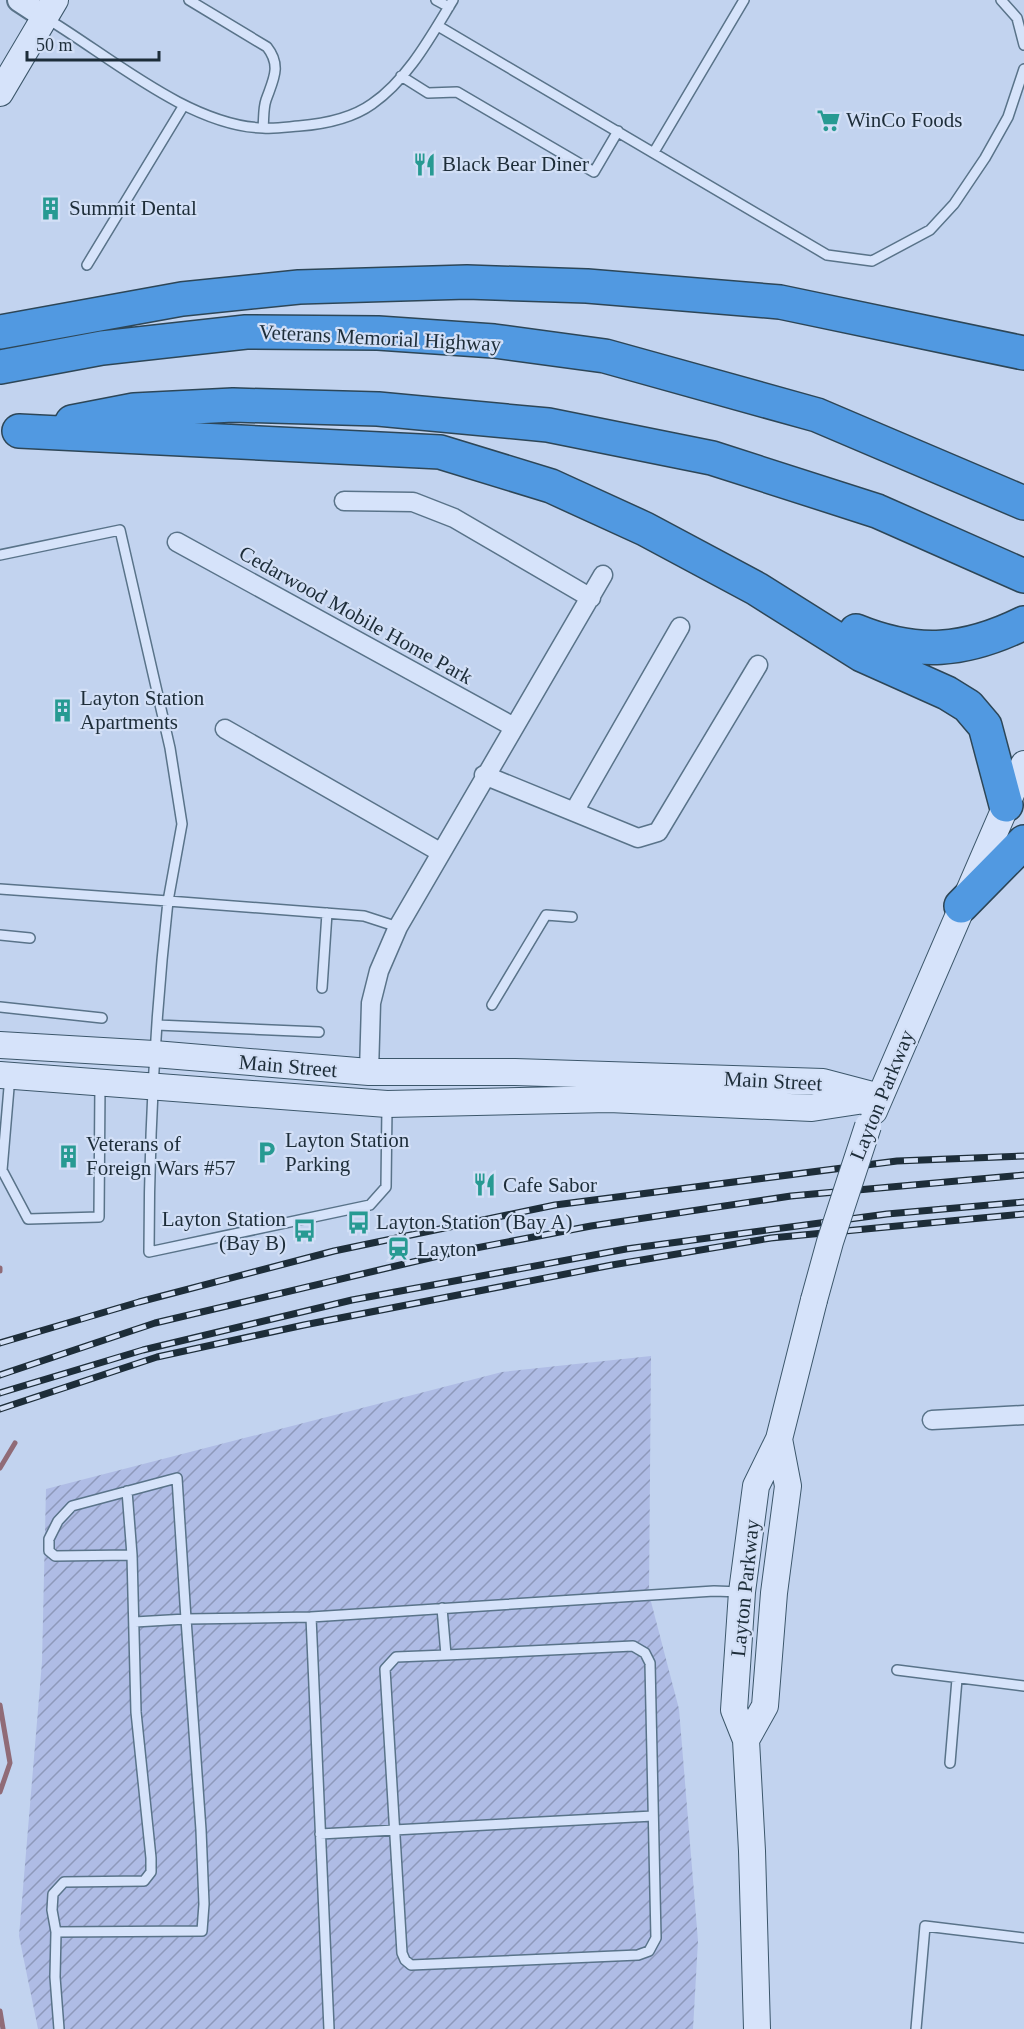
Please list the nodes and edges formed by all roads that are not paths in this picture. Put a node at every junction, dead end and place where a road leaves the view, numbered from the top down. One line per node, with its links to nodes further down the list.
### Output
1 (19, 0): 7 (street)
2 (189, 0): 14 (lane)
3 (436, 0): 6 (lane)
4 (744, 0): 16 (lane)
5 (1001, 0): 9 (lane)
6 (451, 3): 8 (lane)
7 (50, 9): 12 (main road); 13 (lane)
8 (438, 26): 11 (lane); 15 (lane)
9 (1024, 45)
10 (1024, 69): 16 (lane)
11 (401, 76): 14 (lane); 15 (lane)
12 (0, 93)
13 (184, 105): 14 (lane); 17 (lane)
14 (263, 128)
15 (618, 131): 16 (lane)
16 (654, 152)
17 (87, 265)
18 (0, 332): 19 (highway)
19 (954, 338): 20 (highway); 22 (highway)
20 (1024, 353)
21 (0, 367): 25 (highway, Veterans Memorial Highway)
22 (1024, 378)
23 (9, 433): 29 (highway); 30 (highway)
24 (344, 501): 31 (street)
25 (1024, 503)
26 (177, 542): 35 (street, Cedarwood Mobile Home Park)
27 (0, 555): 44 (lane)
28 (603, 574): 31 (street)
29 (1024, 576)
30 (758, 589): 32 (highway); 39 (highway)
31 (591, 598): 35 (street)
32 (1024, 623)
33 (681, 627): 40 (street)
34 (758, 665): 40 (street)
35 (514, 727): 38 (street)
36 (225, 729): 42 (street)
37 (1024, 764): 39 (main road, Layton Parkway)
38 (484, 775): 40 (street); 42 (street)
39 (1006, 805): 45 (main road, Layton Parkway)
40 (574, 810)
41 (1024, 842): 45 (highway)
42 (440, 852): 48 (street)
43 (0, 889): 44 (lane)
44 (168, 901): 46 (lane); 55 (lane)
45 (961, 906): 63 (main road, Layton Parkway)
46 (327, 913): 48 (lane); 51 (lane)
47 (572, 917): 52 (lane)
48 (398, 927): 59 (street)
49 (0, 935): 50 (lane)
50 (30, 938)
51 (322, 988)
52 (492, 1005)
53 (0, 1007): 54 (lane)
54 (102, 1018)
55 (157, 1025): 56 (lane); 58 (lane)
56 (319, 1032)
57 (0, 1045): 58 (main road, Main Street)
58 (154, 1054): 59 (main road, Main Street); 62 (lane)
59 (369, 1072): 63 (main road, Main Street)
60 (5, 1075): 61 (main road, Main Street); 61 (lane)
61 (100, 1083): 62 (main road, Main Street)
62 (152, 1088): 64 (main road, Main Street); 64 (lane)
63 (880, 1097): 64 (main road, Main Street); 67 (main road, Layton Parkway, bridge)
64 (387, 1104)
65 (1024, 1415): 66 (street)
66 (932, 1420)
67 (780, 1439): 70 (main road, Layton Parkway); 79 (main road, Layton Parkway)
68 (127, 1491): 69 (lane); 69 (lane); 73 (lane)
69 (132, 1555): 74 (lane)
70 (742, 1592): 71 (lane); 79 (main road, Layton Parkway)
71 (442, 1608): 72 (lane); 75 (lane)
72 (311, 1617): 73 (lane); 83 (lane)
73 (186, 1619): 74 (lane); 84 (lane)
74 (135, 1622): 84 (lane)
75 (446, 1655): 81 (lane); 82 (lane)
76 (897, 1670): 77 (lane)
77 (957, 1679): 78 (lane); 80 (lane)
78 (1024, 1686)
79 (746, 1740): 88 (main road, Layton Parkway)
80 (950, 1763)
81 (653, 1816): 82 (lane); 82 (lane)
82 (394, 1830): 83 (lane)
83 (321, 1834): 87 (lane)
84 (56, 1932): 86 (lane)
85 (1024, 1938): 89 (lane)
86 (59, 2029)
87 (329, 2029)
88 (757, 2029)
89 (916, 2029)

